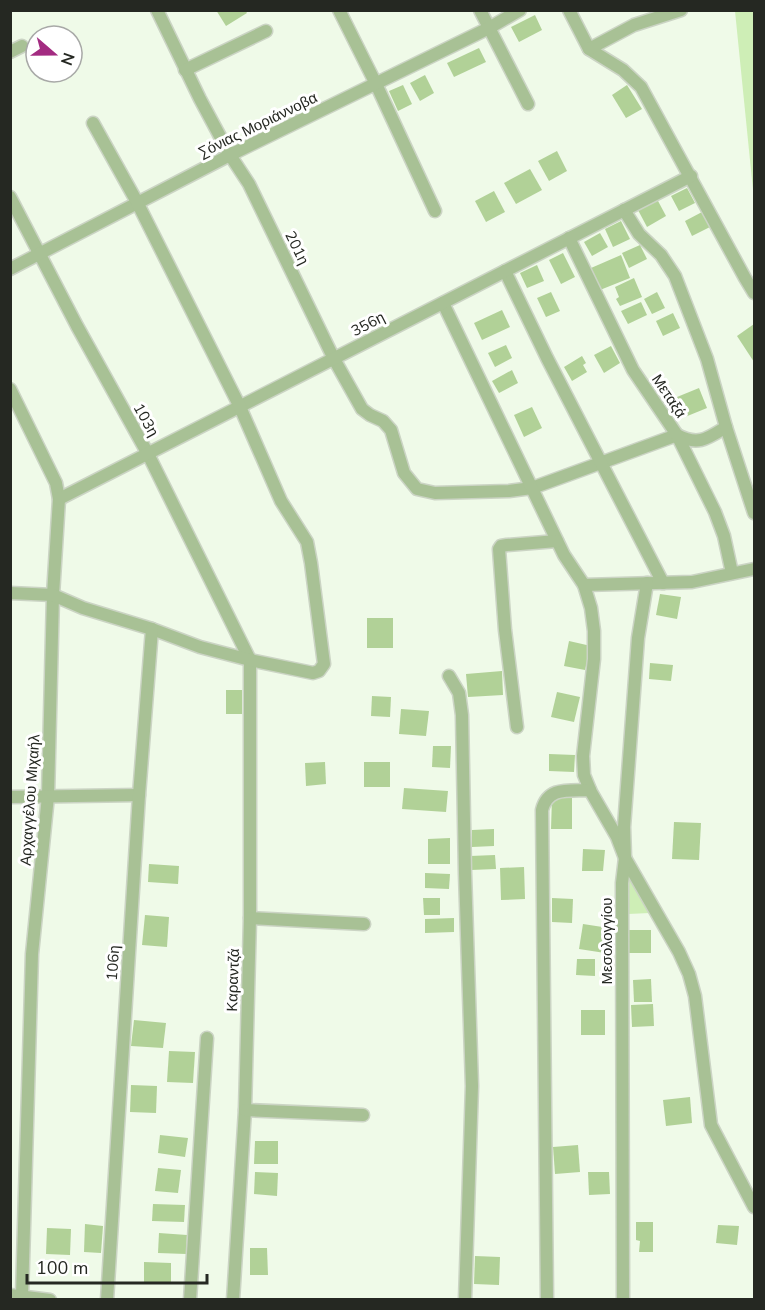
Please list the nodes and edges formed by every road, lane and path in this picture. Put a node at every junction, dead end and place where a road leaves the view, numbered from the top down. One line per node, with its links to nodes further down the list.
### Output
1 (157, 10): 12 (street, 201η)
2 (339, 10): 13 (street)
3 (480, 10): 7 (street)
4 (520, 10): 7 (street, Σόνιας Μοριάννοβα)
5 (569, 10): 10 (street)
6 (681, 10): 10 (street)
7 (489, 28): 13 (street, Σόνιας Μοριάννοβα); 14 (street)
8 (266, 31): 12 (street)
9 (22, 46): 11 (street)
10 (589, 49): 17 (street)
11 (10, 52)
12 (186, 70): 16 (street, 201η)
13 (376, 84): 16 (street, Σόνιας Μοριάννοβα); 21 (street)
14 (528, 104)
15 (93, 123): 19 (street)
16 (230, 155): 19 (street, Σόνιας Μοριάννοβα); 28 (street, 201η)
17 (691, 176): 20 (street, 356η); 26 (street)
18 (10, 197): 23 (street, 103η)
19 (137, 202): 23 (street, Σόνιας Μοριάννοβα); 30 (street)
20 (624, 210): 22 (street, 356η); 31 (street)
21 (435, 211)
22 (569, 238): 25 (street, 356η); 32 (street, Μεταξά)
23 (40, 254): 24 (street, Σόνιας Μοριάννοβα); 33 (street, 103η)
24 (10, 269)
25 (505, 271): 27 (street, 356η); 34 (street)
26 (754, 293)
27 (443, 303): 28 (street, 356η); 35 (street)
28 (334, 359): 30 (street, 356η); 35 (street, 201η)
29 (10, 389): 36 (street, Αρχαγγέλου Μιχαήλ)
30 (240, 407): 33 (street, 356η); 47 (street)
31 (726, 427): 32 (street); 37 (street)
32 (677, 435): 34 (street); 40 (street, Μεταξά)
33 (148, 454): 36 (street, 356η); 47 (street, 103η)
34 (601, 464): 35 (street); 41 (street)
35 (532, 488): 38 (street)
36 (59, 500): 45 (street, Αρχαγγέλου Μιχαήλ)
37 (754, 513)
38 (557, 541): 43 (street); 49 (street)
39 (754, 569): 40 (street)
40 (732, 573): 41 (street)
41 (663, 583): 42 (street)
42 (647, 584): 43 (street); 54 (street, Μεσολογγίου)
43 (584, 585): 50 (street)
44 (10, 593): 45 (street)
45 (53, 595): 46 (street); 52 (street, Αρχαγγέλου Μιχαήλ)
46 (152, 629): 47 (street); 51 (street, 106η)
47 (250, 660): 55 (street, Καραντζά)
48 (449, 676): 66 (street)
49 (517, 727)
50 (590, 790): 54 (street); 67 (street)
51 (139, 795): 52 (street); 63 (street, 106η)
52 (48, 796): 53 (street); 61 (street, Αρχαγγέλου Μιχαήλ)
53 (10, 797)
54 (625, 858): 60 (street); 68 (street, Μεσολογγίου)
55 (250, 918): 56 (street); 58 (street, Καραντζά)
56 (364, 924)
57 (207, 1038): 64 (street)
58 (245, 1110): 59 (street); 65 (street, Καραντζά)
59 (363, 1114)
60 (754, 1207)
61 (16, 1295): 62 (street)
62 (50, 1299)
63 (107, 1299)
64 (190, 1299)
65 (233, 1299)
66 (465, 1299)
67 (547, 1299)
68 (623, 1299)

